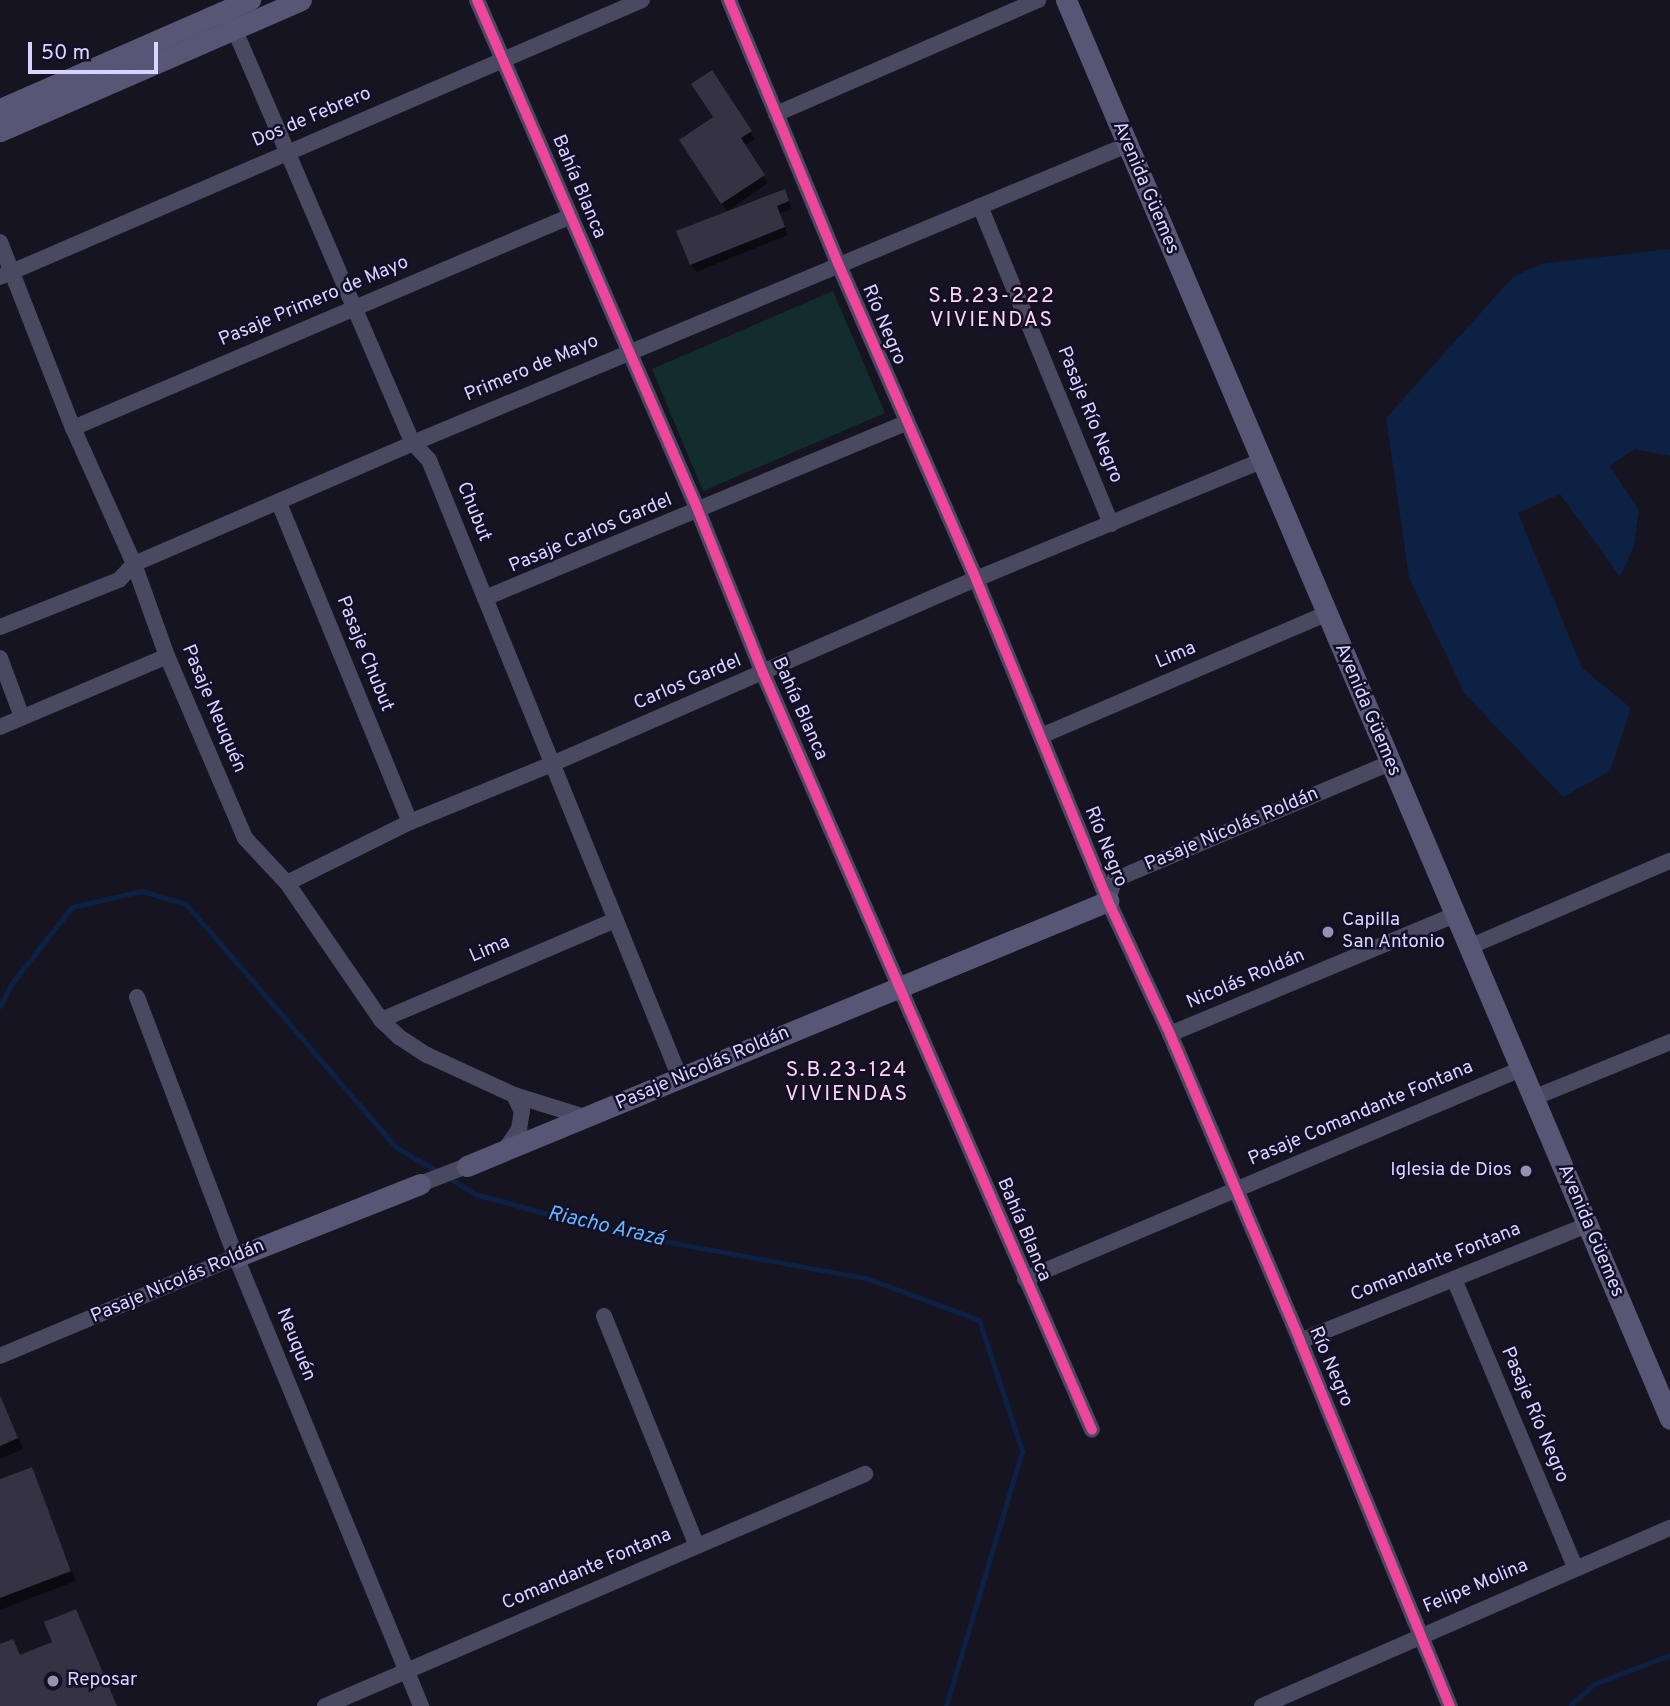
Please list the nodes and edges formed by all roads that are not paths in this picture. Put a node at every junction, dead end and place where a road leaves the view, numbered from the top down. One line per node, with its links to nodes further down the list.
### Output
1 (250, 0): 8 (street)
2 (301, 0): 8 (street)
3 (477, 0): 9 (street, Bahía Blanca)
4 (642, 0): 9 (street, Dos de Febrero)
5 (729, 0): 11 (street, Río Negro)
6 (1038, 0): 11 (street)
7 (1066, 0): 13 (street, Avenida Güemes)
8 (230, 20): 10 (street); 12 (street); 14 (street, Chubut)
9 (503, 59): 14 (street, Dos de Febrero); 16 (street, Bahía Blanca)
10 (0, 109)
11 (776, 114): 18 (street, Río Negro)
12 (0, 131)
13 (1127, 145): 15 (street, Primero de Mayo); 25 (street, Avenida Güemes)
14 (287, 151): 19 (street, Dos de Febrero); 20 (street, Chubut)
15 (980, 205): 18 (street, Primero de Mayo); 28 (street, Pasaje Río Negro)
16 (572, 216): 20 (street, Pasaje Primero de Mayo); 21 (street, Bahía Blanca)
17 (0, 242): 19 (street, Pasaje Neuquén)
18 (838, 263): 21 (street, Primero de Mayo); 22 (street, Río Negro)
19 (6, 274): 23 (street, Pasaje Neuquén)
20 (356, 306): 23 (street, Pasaje Primero de Mayo); 24 (street, Chubut)
21 (629, 351): 24 (street, Primero de Mayo); 27 (street, Bahía Blanca)
22 (906, 422): 27 (street, Pasaje Carlos Gardel); 30 (street, Río Negro)
23 (73, 428): 29 (street, Pasaje Neuquén)
24 (413, 443): 26 (street, Primero de Mayo); 31 (street, Chubut)
25 (1263, 460): 28 (street, Carlos Gardel); 32 (street, Avenida Güemes)
26 (279, 503): 29 (street, Primero de Mayo); 42 (street, Pasaje Chubut)
27 (697, 508): 31 (street, Pasaje Carlos Gardel); 36 (street, Bahía Blanca)
28 (1111, 524): 30 (street, Carlos Gardel)
29 (134, 564): 33 (street, Primero de Mayo); 34 (street, Pasaje Neuquén)
30 (976, 579): 36 (street, Carlos Gardel); 39 (street, Río Negro)
31 (485, 598): 41 (street, Chubut)
32 (1326, 614): 39 (street, Lima); 40 (street, Avenida Güemes)
33 (0, 627)
34 (167, 656): 37 (street); 44 (street, Pasaje Neuquén)
35 (0, 658): 37 (street)
36 (764, 673): 41 (street, Carlos Gardel); 49 (street, Bahía Blanca)
37 (22, 718): 38 (street)
38 (0, 727)
39 (1041, 736): 45 (street, Río Negro)
40 (1390, 763): 45 (street, Pasaje Nicolás Roldán); 46 (street, Avenida Güemes)
41 (552, 764): 42 (street, Carlos Gardel); 47 (street, Chubut)
42 (410, 822): 44 (street, Carlos Gardel)
43 (1670, 861): 48 (street)
44 (286, 883): 51 (street, Pasaje Neuquén)
45 (1108, 901): 49 (street, Pasaje Nicolás Roldán); 52 (street, Río Negro)
46 (1455, 915): 48 (street, Avenida Güemes); 52 (street, Nicolás Roldán)
47 (616, 920): 51 (street, Lima); 55 (street, Chubut)
48 (1469, 947): 54 (street, Avenida Güemes)
49 (901, 986): 55 (street, Pasaje Nicolás Roldán); 65 (street, Bahía Blanca)
50 (137, 997): 64 (street, Neuquén)
51 (381, 1020): 56 (street, Pasaje Neuquén)
52 (1170, 1034): 62 (street, Río Negro)
53 (1670, 1042): 57 (street)
54 (1521, 1069): 57 (street, Avenida Güemes); 62 (street, Pasaje Comandante Fontana)
55 (680, 1078): 58 (street, Pasaje Nicolás Roldán)
56 (514, 1095): 58 (street, Pasaje Neuquén); 59 (street)
57 (1533, 1098): 63 (street, Avenida Güemes)
58 (589, 1118): 59 (street, Pasaje Nicolás Roldán)
59 (508, 1147): 60 (street, Pasaje Nicolás Roldán)
60 (467, 1166): 61 (street, Pasaje Nicolás Roldán)
61 (420, 1184): 64 (street, Pasaje Nicolás Roldán)
62 (1234, 1191): 65 (street, Pasaje Comandante Fontana); 68 (street, Río Negro)
63 (1587, 1225): 66 (street, Comandante Fontana); 70 (street, Avenida Güemes)
64 (236, 1257): 69 (street, Pasaje Nicolás Roldán); 77 (street, Neuquén)
65 (1025, 1279): 71 (street, Bahía Blanca)
66 (1454, 1279): 68 (street, Comandante Fontana); 75 (street, Pasaje Río Negro)
67 (604, 1316): 74 (street)
68 (1300, 1340): 76 (street, Río Negro)
69 (0, 1356)
70 (1670, 1419)
71 (1092, 1430)
72 (865, 1474): 74 (street, Comandante Fontana)
73 (1670, 1528): 75 (street, Felipe Molina)
74 (697, 1546): 77 (street, Comandante Fontana)
75 (1575, 1567): 76 (street, Felipe Molina)
76 (1421, 1634): 80 (street, Felipe Molina); 81 (street, Río Negro)
77 (406, 1672): 78 (street, Comandante Fontana); 79 (street, Neuquén)
78 (325, 1706)
79 (421, 1706)
80 (1262, 1706)
81 (1450, 1706)

